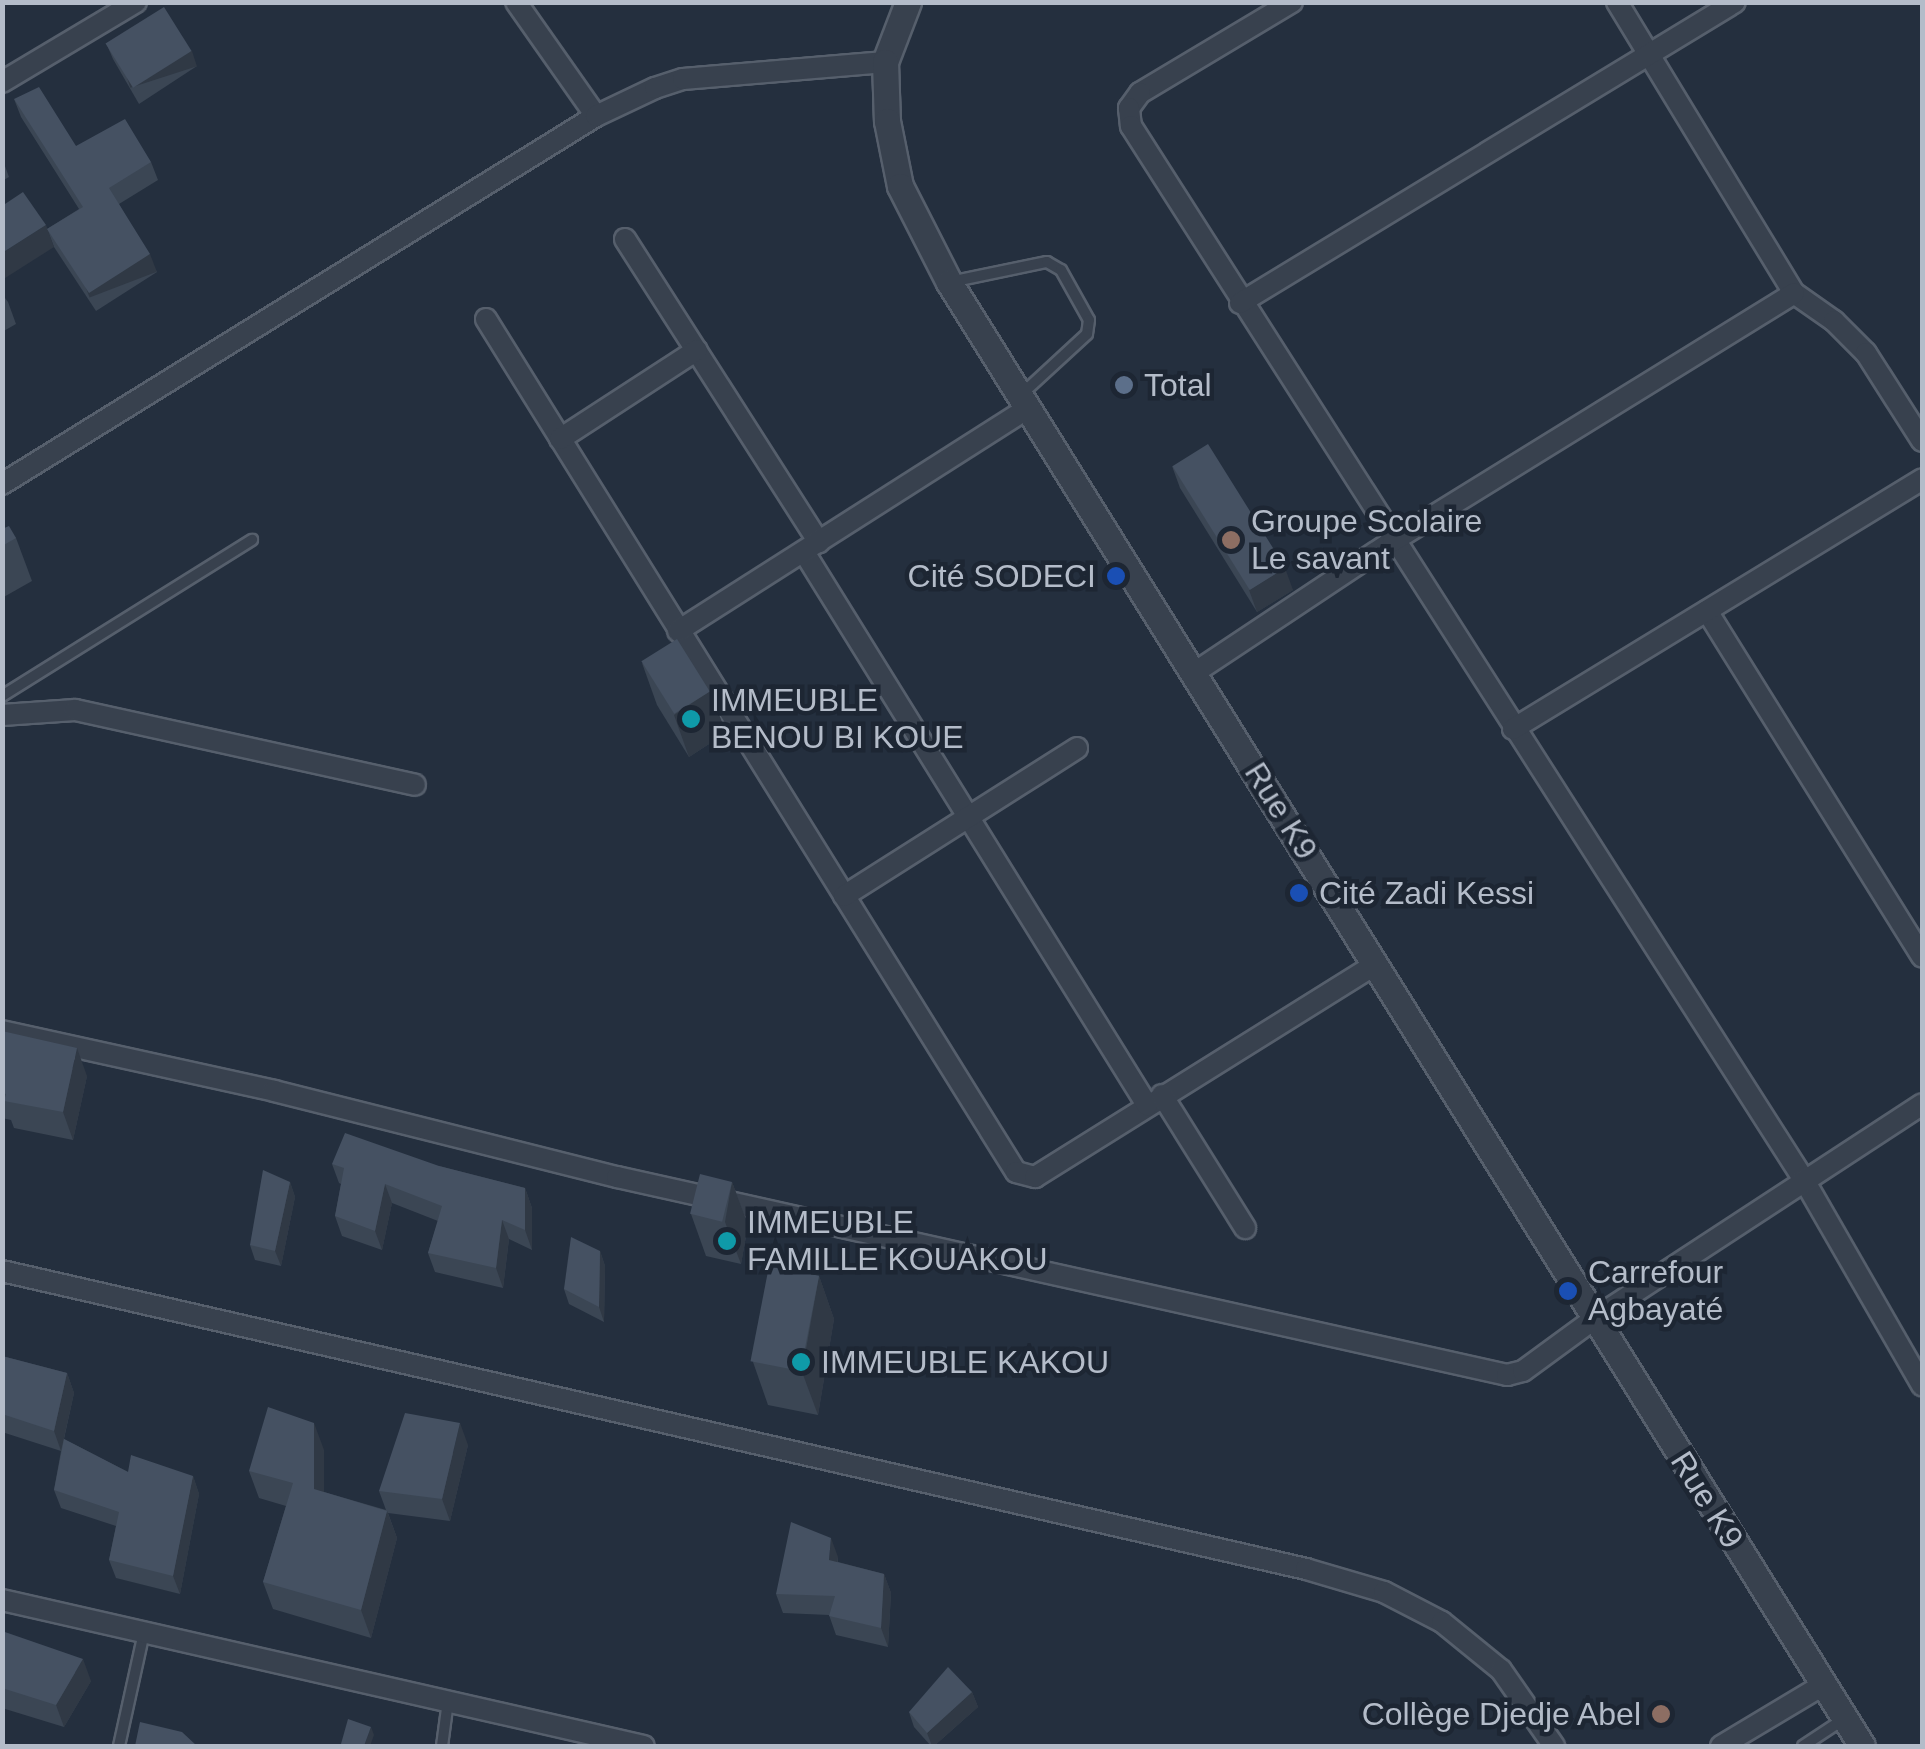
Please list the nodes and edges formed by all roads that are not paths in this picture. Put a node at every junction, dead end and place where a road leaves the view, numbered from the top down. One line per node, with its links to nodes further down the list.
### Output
1 (136, 2): 9 (street)
2 (516, 2): 10 (street)
3 (908, 2): 8 (street, Rue K9)
4 (1292, 2): 14 (street)
5 (1617, 2): 7 (street)
6 (1735, 2): 7 (street)
7 (1648, 53): 13 (street); 14 (street)
8 (885, 62): 10 (street); 12 (street, Rue K9)
9 (2, 82)
10 (596, 116): 21 (street)
11 (625, 239): 16 (street)
12 (949, 282): 17 (street, Rue K9); 17 (lane)
13 (1794, 294): 19 (street); 23 (street)
14 (1240, 303): 23 (street)
15 (486, 319): 18 (street)
16 (697, 350): 18 (street); 24 (street)
17 (1026, 401): 24 (street); 27 (street, Rue K9)
18 (560, 439): 26 (street)
19 (1922, 441)
20 (1922, 479): 25 (street)
21 (2, 484)
22 (252, 540): 28 (lane)
23 (1392, 541): 27 (street); 30 (street)
24 (811, 547): 26 (street); 33 (street)
25 (1707, 610): 30 (street); 35 (street)
26 (678, 631): 34 (street)
27 (1194, 673): 36 (street, Rue K9)
28 (2, 696)
29 (2, 715): 32 (street)
30 (1513, 729): 40 (street)
31 (1077, 748): 33 (street)
32 (415, 785)
33 (968, 815): 34 (street); 38 (street)
34 (844, 896): 38 (street)
35 (1922, 956)
36 (1376, 964): 38 (street); 43 (street, Rue K9)
37 (2, 1032): 43 (street)
38 (1155, 1100): 41 (street)
39 (1922, 1104): 40 (street)
40 (1804, 1180): 43 (street); 44 (street)
41 (1245, 1228)
42 (2, 1271): 53 (street)
43 (1594, 1319): 47 (street, Rue K9)
44 (1922, 1386)
45 (2, 1600): 46 (street)
46 (144, 1632): 48 (street); 50 (lane)
47 (1823, 1685): 49 (street, Rue K9); 54 (street)
48 (448, 1702): 51 (lane); 52 (street)
49 (1845, 1718): 55 (lane); 56 (street, Rue K9)
50 (119, 1746)
51 (442, 1746)
52 (644, 1746)
53 (1554, 1746)
54 (1722, 1746)
55 (1803, 1746)
56 (1862, 1746)

